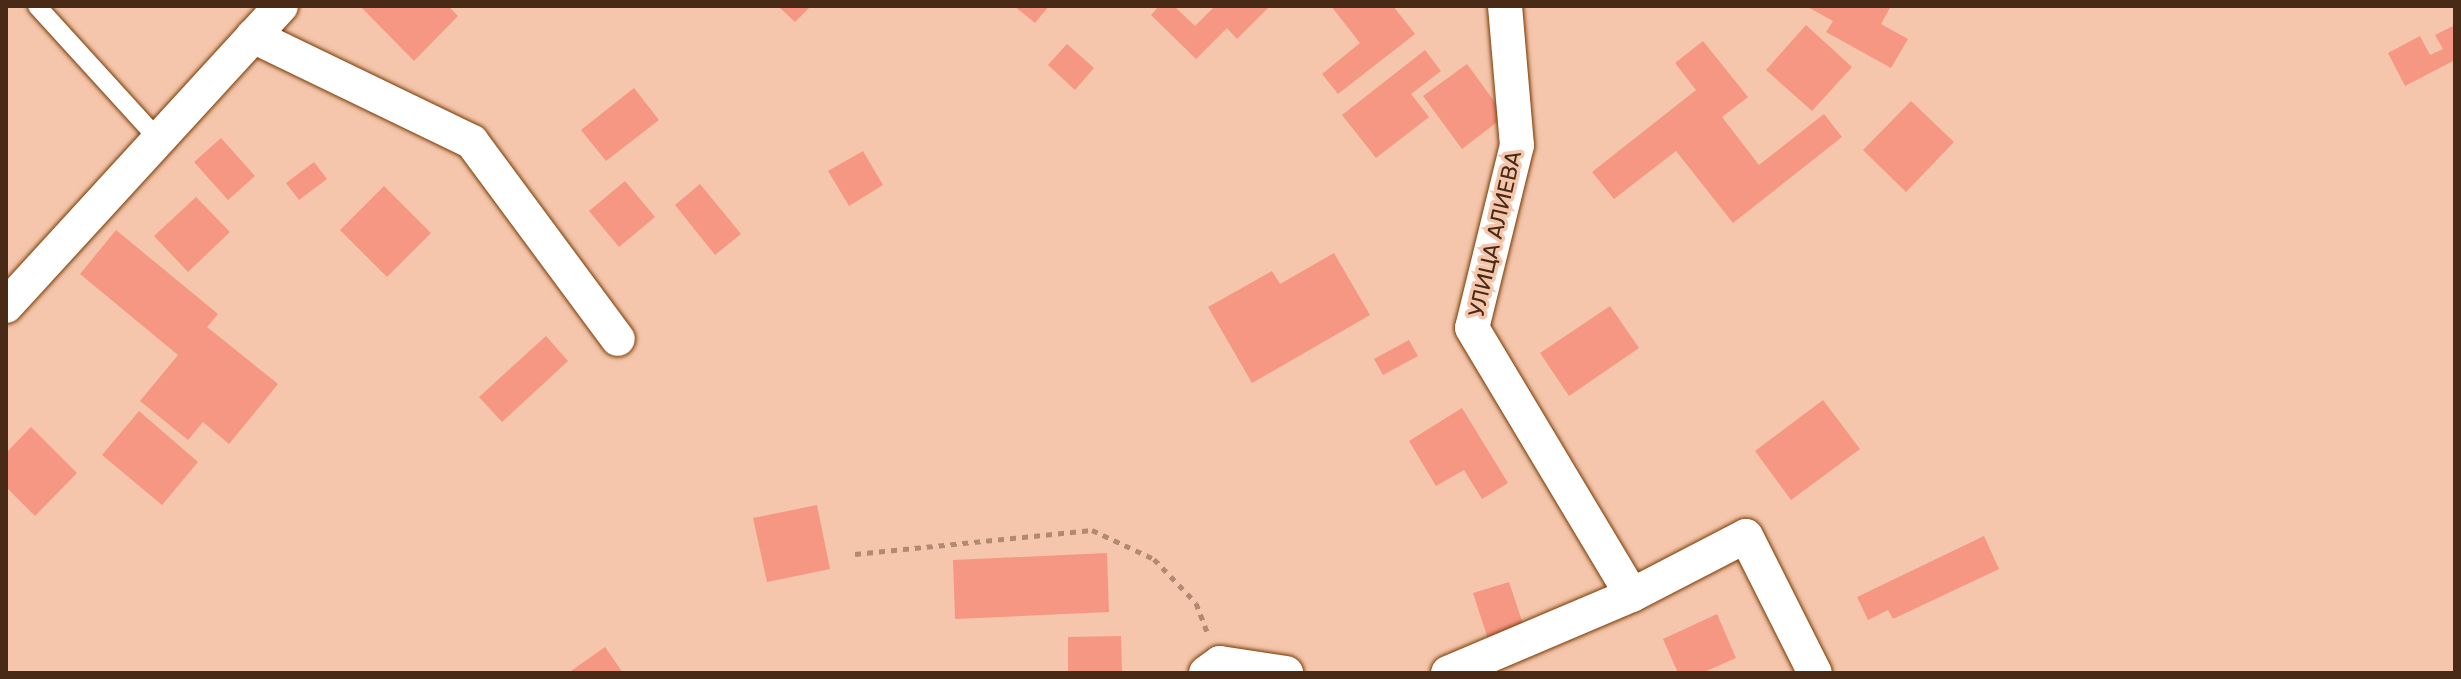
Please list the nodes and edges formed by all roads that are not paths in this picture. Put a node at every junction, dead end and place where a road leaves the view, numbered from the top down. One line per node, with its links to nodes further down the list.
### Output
1 (37, 6): 5 (lane)
2 (281, 6): 4 (street)
3 (1505, 6): 8 (street, УЛИЦА АЛИЕВА)
4 (253, 36): 5 (street); 7 (street)
5 (158, 139): 6 (street)
6 (6, 306)
7 (618, 339)
8 (1632, 595): 11 (street); 12 (street)
9 (1213, 668): 10 (street)
10 (1286, 673)
11 (1448, 673)
12 (1815, 673)

